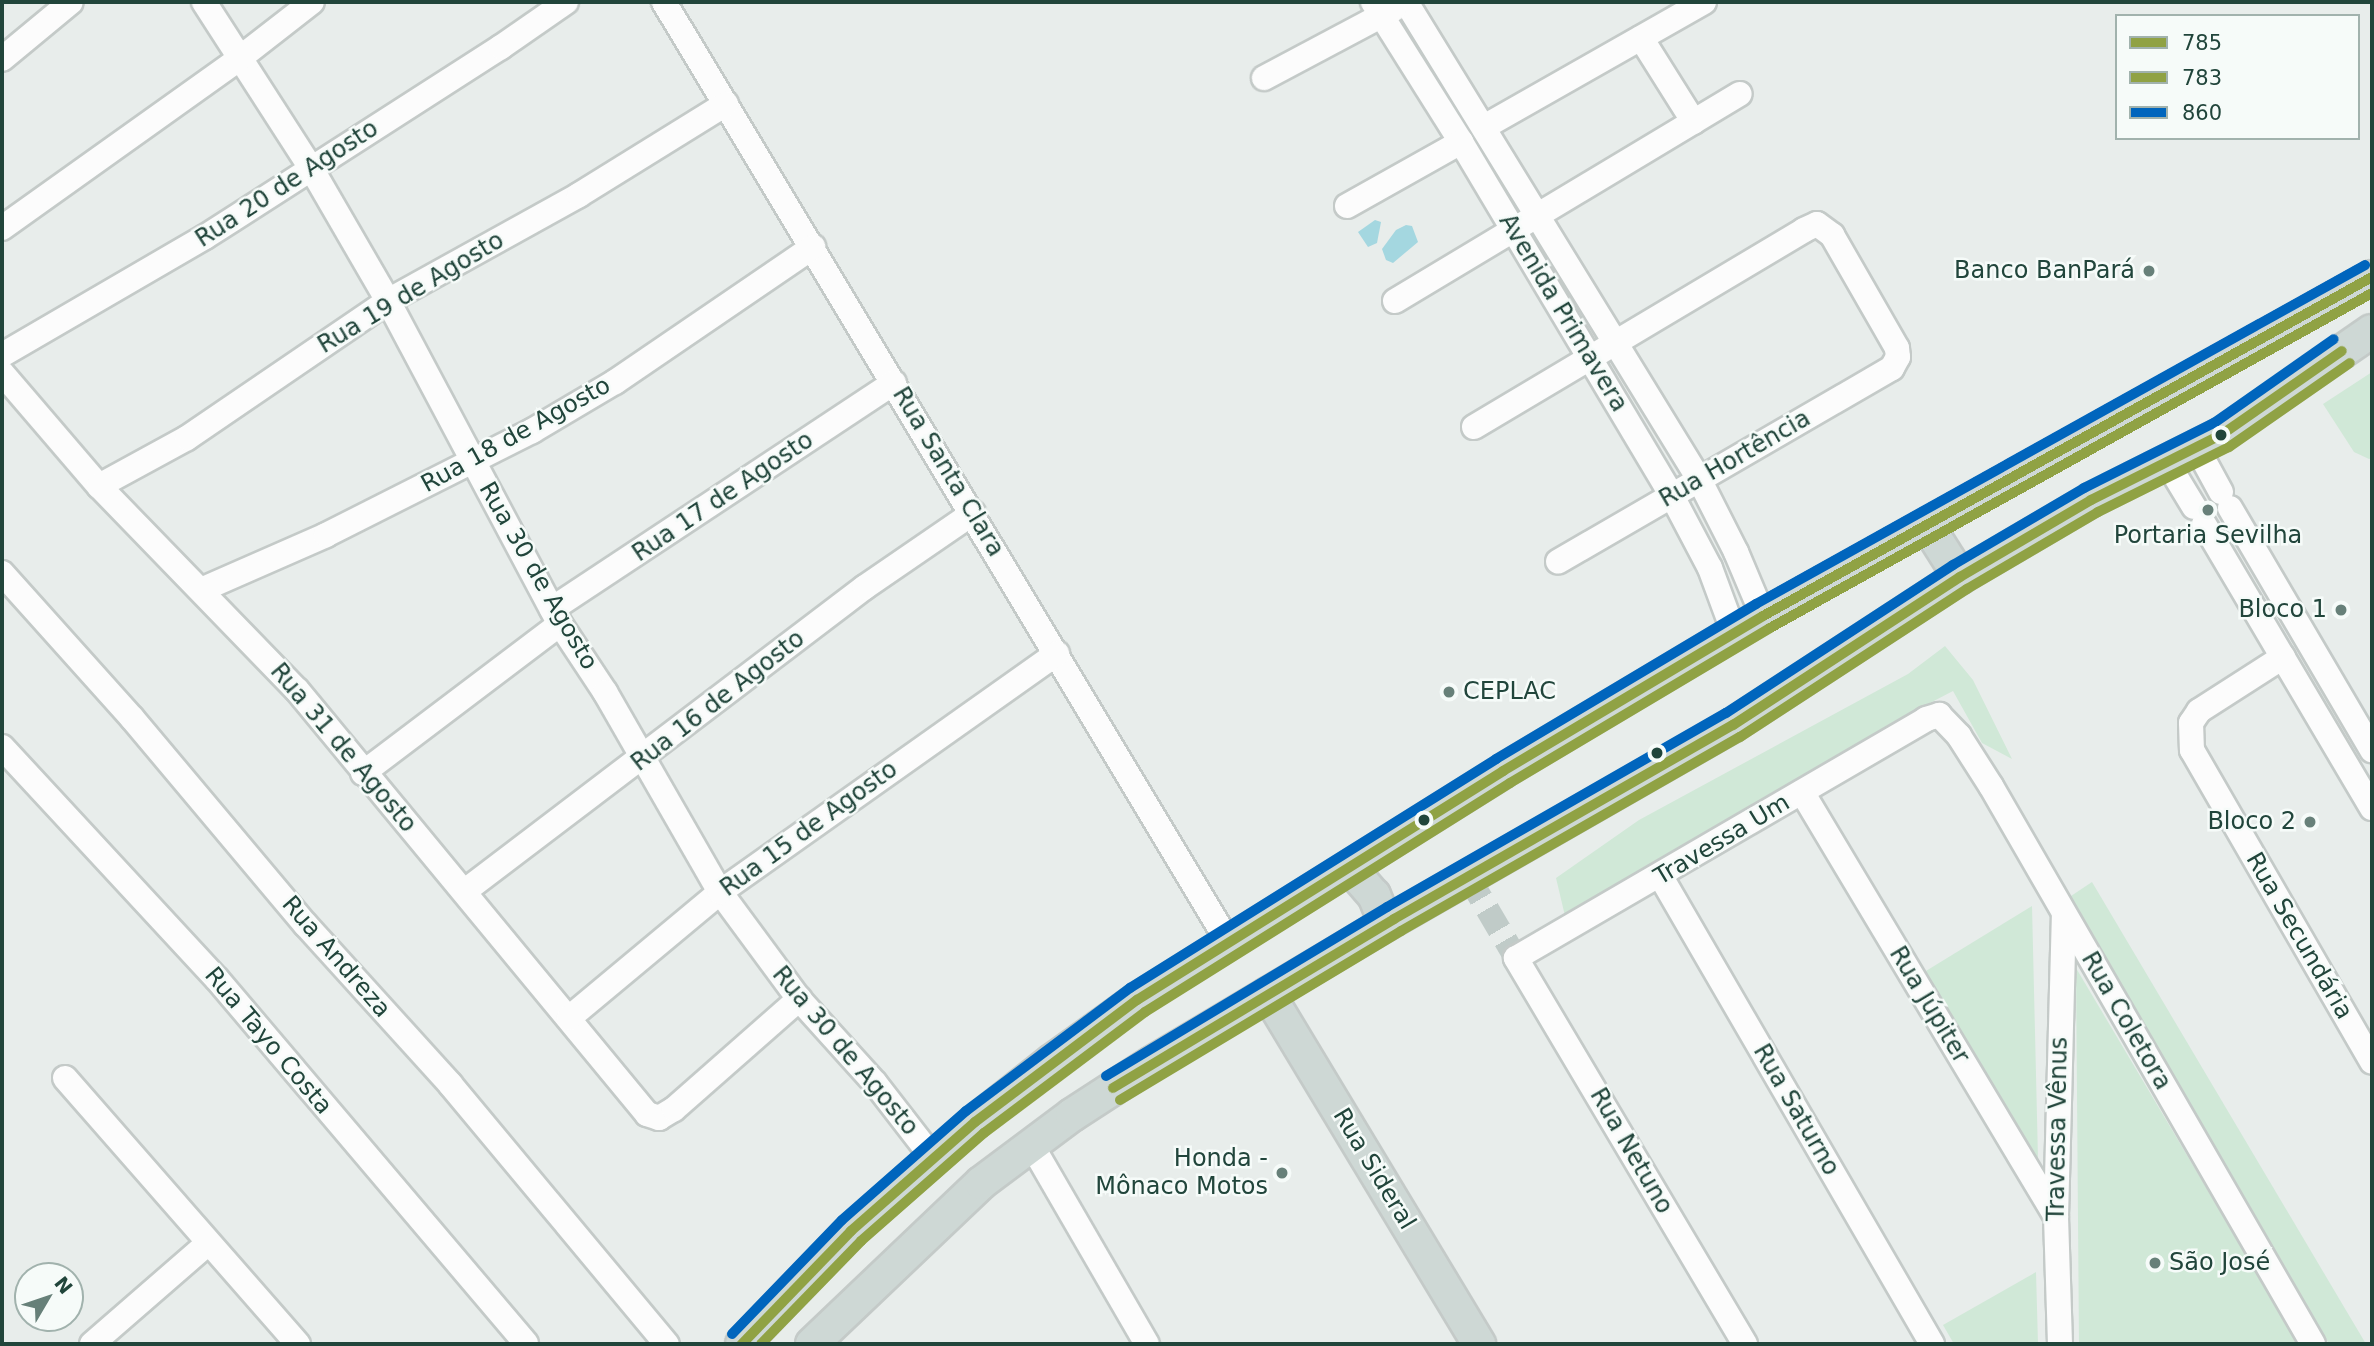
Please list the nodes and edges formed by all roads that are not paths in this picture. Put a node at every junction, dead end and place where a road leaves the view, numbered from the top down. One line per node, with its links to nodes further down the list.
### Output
1 (71, 2): 11 (street)
2 (204, 2): 10 (street, Rua 30 de Agosto)
3 (312, 2): 10 (street)
4 (566, 2): 18 (street, Rua 20 de Agosto)
5 (664, 2): 14 (street, Rua Santa Clara)
6 (1407, 2): 8 (street); 16 (street, Avenida Primavera)
7 (1689, 6): 9 (street)
8 (1377, 9): 12 (street); 17 (street, Avenida Primavera)
9 (1641, 38): 15 (street); 16 (street)
10 (240, 58): 18 (street, Rua 30 de Agosto); 21 (street)
11 (2, 59)
12 (1264, 78)
13 (1740, 94): 15 (street)
14 (726, 104): 23 (street, Rua Santa Clara); 26 (street, Rua 19 de Agosto)
15 (1694, 122): 20 (street)
16 (1484, 127): 20 (street, Avenida Primavera)
17 (1461, 142): 19 (street); 22 (street, Avenida Primavera)
18 (312, 169): 26 (street, Rua 30 de Agosto); 29 (street, Rua 20 de Agosto)
19 (1347, 206)
20 (1538, 216): 22 (street); 28 (street, Avenida Primavera)
21 (2, 228)
22 (1513, 230): 25 (street); 30 (street, Avenida Primavera)
23 (813, 247): 32 (street, Rua Santa Clara); 35 (street, Rua 18 de Agosto)
24 (2372, 277): 41 (main road)
25 (1395, 300)
26 (388, 301): 35 (street, Rua 30 de Agosto); 38 (street, Rua 19 de Agosto)
27 (2372, 331): 34 (main road)
28 (1615, 344): 30 (street); 37 (street, Avenida Primavera); 37 (street, Rua Hortência)
29 (2, 355)
30 (1592, 359): 33 (street); 39 (street, Avenida Primavera)
31 (2, 373): 38 (street, Rua 31 de Agosto)
32 (894, 383): 40 (street, Rua Santa Clara); 49 (street, Rua 17 de Agosto)
33 (1474, 427)
34 (2197, 448): 36 (main road); 43 (street)
35 (474, 460): 47 (street, Rua 18 de Agosto); 49 (street, Rua 30 de Agosto)
36 (2168, 464): 42 (street); 46 (main road)
37 (1699, 479): 39 (street, Rua Hortência); 48 (street, Avenida Primavera)
38 (99, 486): 47 (street, Rua 31 de Agosto)
39 (1672, 496): 44 (street, Rua Hortência); 50 (street, Avenida Primavera)
40 (973, 513): 51 (street, Rua Santa Clara); 56 (street, Rua 16 de Agosto)
41 (1927, 525): 46 (main road); 48 (main road)
42 (2204, 525): 43 (street); 52 (street)
43 (2244, 531): 55 (street)
44 (1558, 562)
45 (2, 573): 80 (street, Rua Andreza)
46 (1961, 577): 65 (main road)
47 (201, 590): 57 (street, Rua 31 de Agosto)
48 (1763, 616): 50 (main road)
49 (556, 617): 56 (street, Rua 30 de Agosto); 57 (street, Rua 17 de Agosto)
50 (1734, 633): 60 (main road)
51 (1058, 653): 63 (street, Rua 15 de Agosto); 66 (street, Rua Santa Clara)
52 (2283, 657): 59 (street); 71 (street, Rua Secundária)
53 (1926, 719): 58 (street, Travessa Um); 64 (street, Rua Coletora)
54 (2, 747): 79 (street, Rua Tayo Costa)
55 (2372, 750)
56 (645, 758): 62 (street, Rua 16 de Agosto); 63 (street, Rua 30 de Agosto)
57 (363, 773): 62 (street, Rua 31 de Agosto)
58 (1802, 792): 61 (street, Travessa Um); 75 (street, Rua Júpiter)
59 (2372, 808)
60 (1352, 869): 65 (main road); 66 (main road)
61 (1661, 877): 67 (street, Travessa Um); 86 (street, Rua Saturno)
62 (465, 891): 70 (street, Rua 31 de Agosto)
63 (720, 892): 69 (street, Rua 30 de Agosto); 70 (street, Rua 15 de Agosto)
64 (2064, 914): 75 (street, Travessa Vênus); 88 (street, Rua Coletora)
65 (1386, 924): 68 (main road)
66 (1229, 943): 74 (main road)
67 (1516, 958): 85 (street, Rua Netuno)
68 (1268, 994): 73 (main road); 84 (main road, Rua Sideral)
69 (799, 999): 70 (street, Rua 31 de Agosto); 74 (street, Rua 30 de Agosto)
70 (569, 1018)
71 (2372, 1062)
72 (65, 1078): 76 (street)
73 (1031, 1144): 82 (main road); 83 (street)
74 (933, 1158): 81 (main road)
75 (2056, 1217): 87 (street, Travessa Vênus)
76 (208, 1243): 77 (street); 78 (street)
77 (92, 1344)
78 (298, 1344)
79 (526, 1344)
80 (667, 1344)
81 (742, 1344)
82 (812, 1344)
83 (1147, 1344)
84 (1479, 1344)
85 (1745, 1344)
86 (1932, 1344)
87 (2060, 1344)
88 (2313, 1344)

